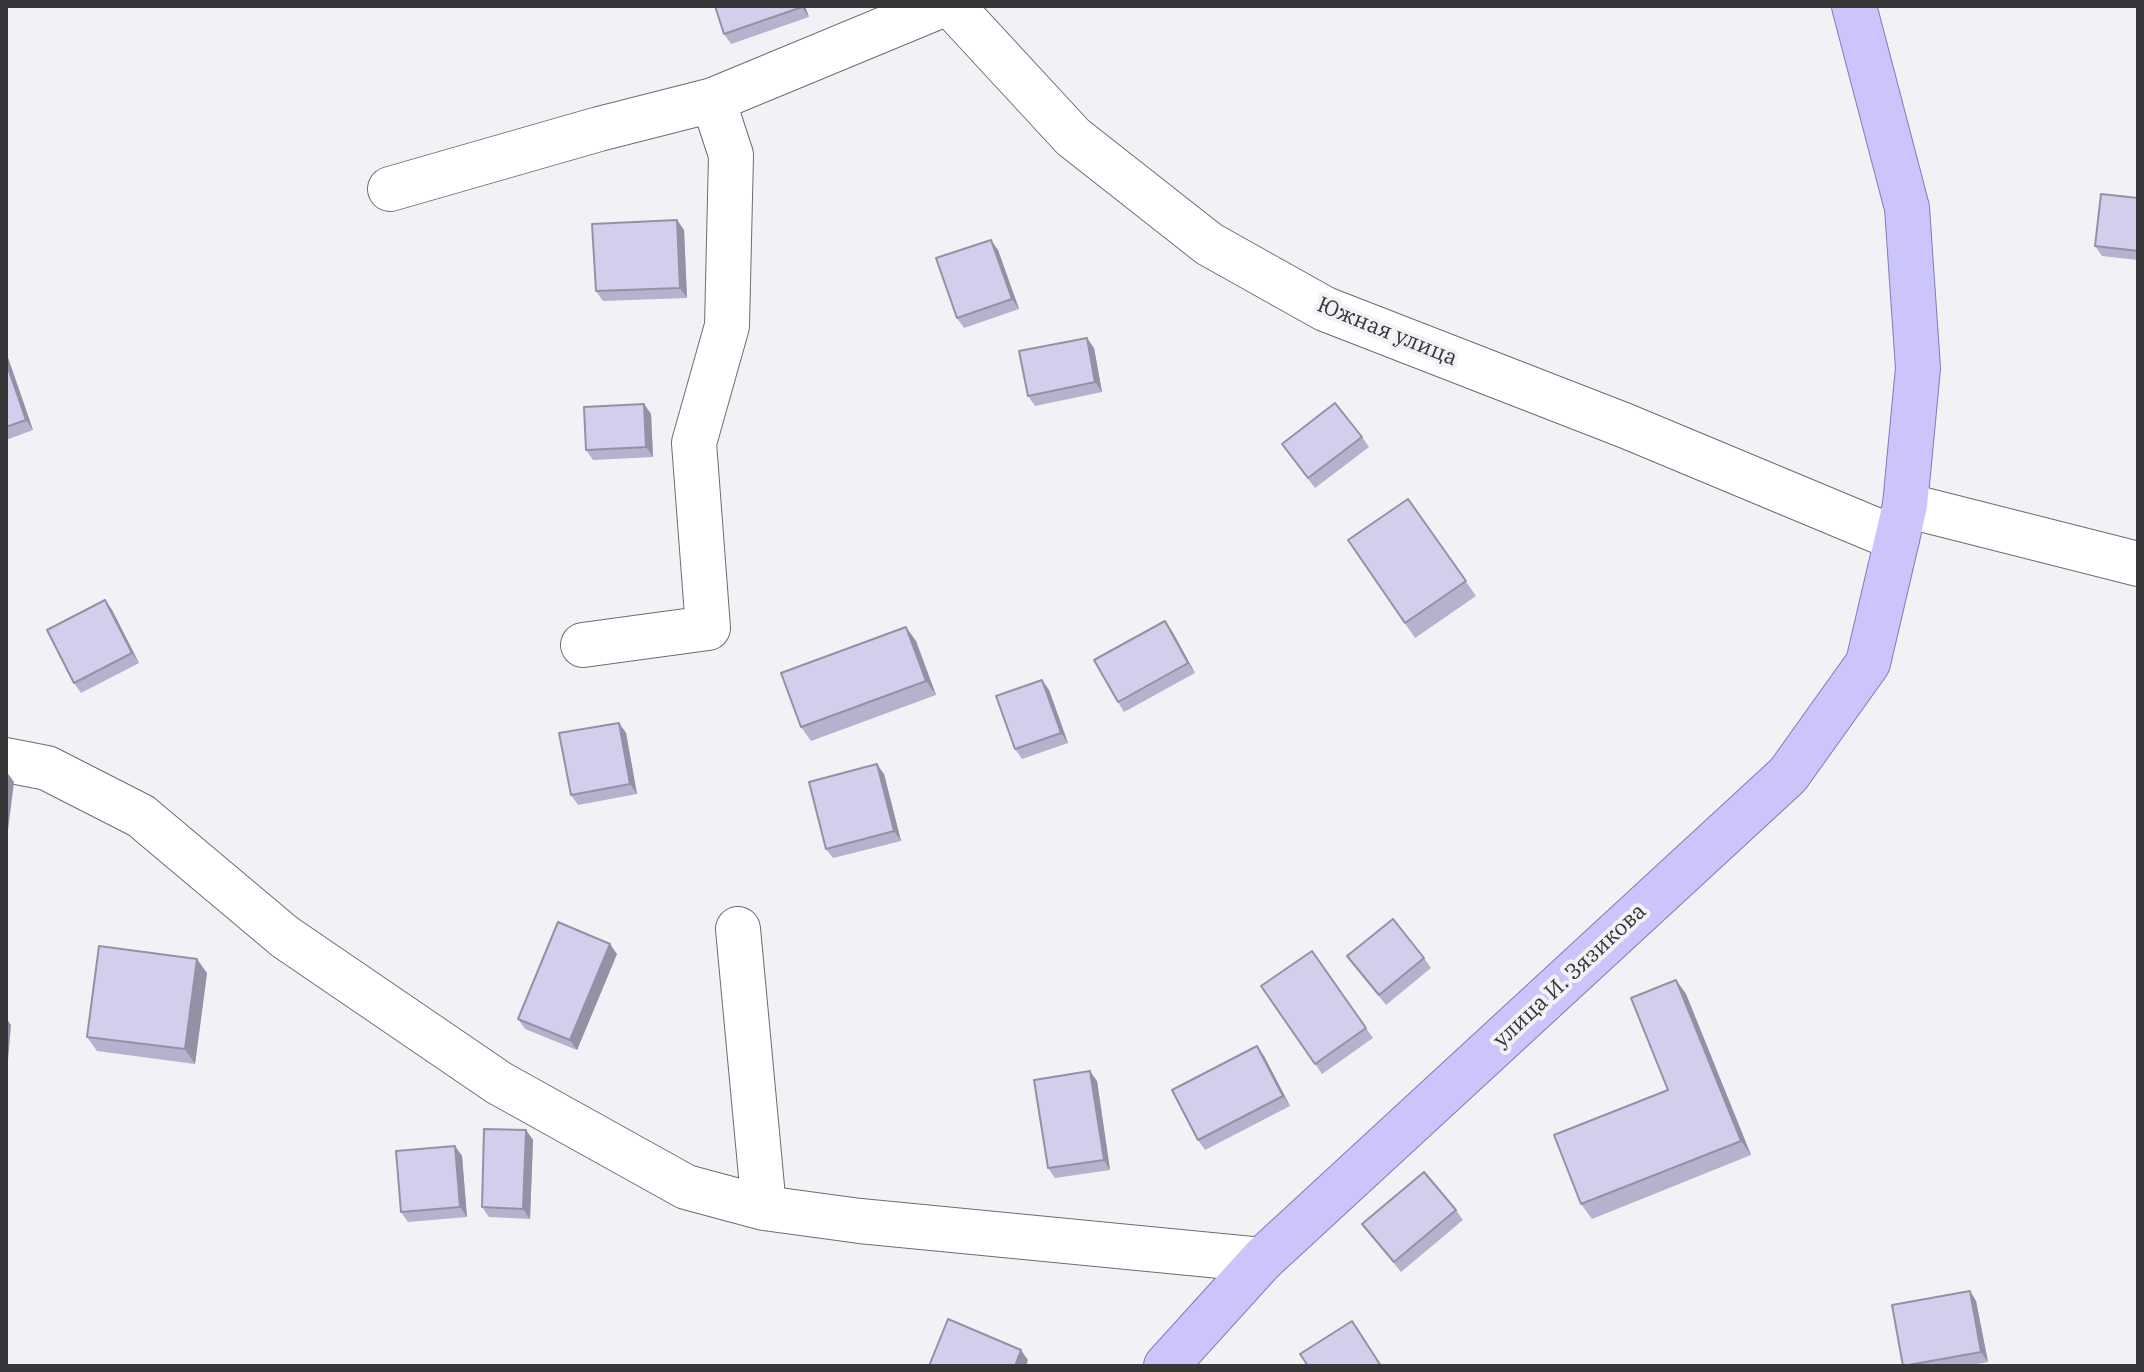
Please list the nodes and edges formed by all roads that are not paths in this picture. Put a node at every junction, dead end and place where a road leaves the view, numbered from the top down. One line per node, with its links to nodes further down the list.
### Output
1 (940, 6): 4 (street)
2 (952, 6): 6 (street, Южная улица)
3 (1854, 6): 6 (main road, улица И. Зязикова)
4 (713, 100): 5 (street); 8 (street)
5 (390, 189)
6 (1901, 522): 7 (street, Южная улица); 12 (main road, улица И. Зязикова)
7 (2138, 564)
8 (583, 645)
9 (6, 760): 11 (street)
10 (738, 929): 11 (street)
11 (764, 1208): 12 (street)
12 (1262, 1260): 13 (main road, улица И. Зязикова)
13 (1166, 1366)

